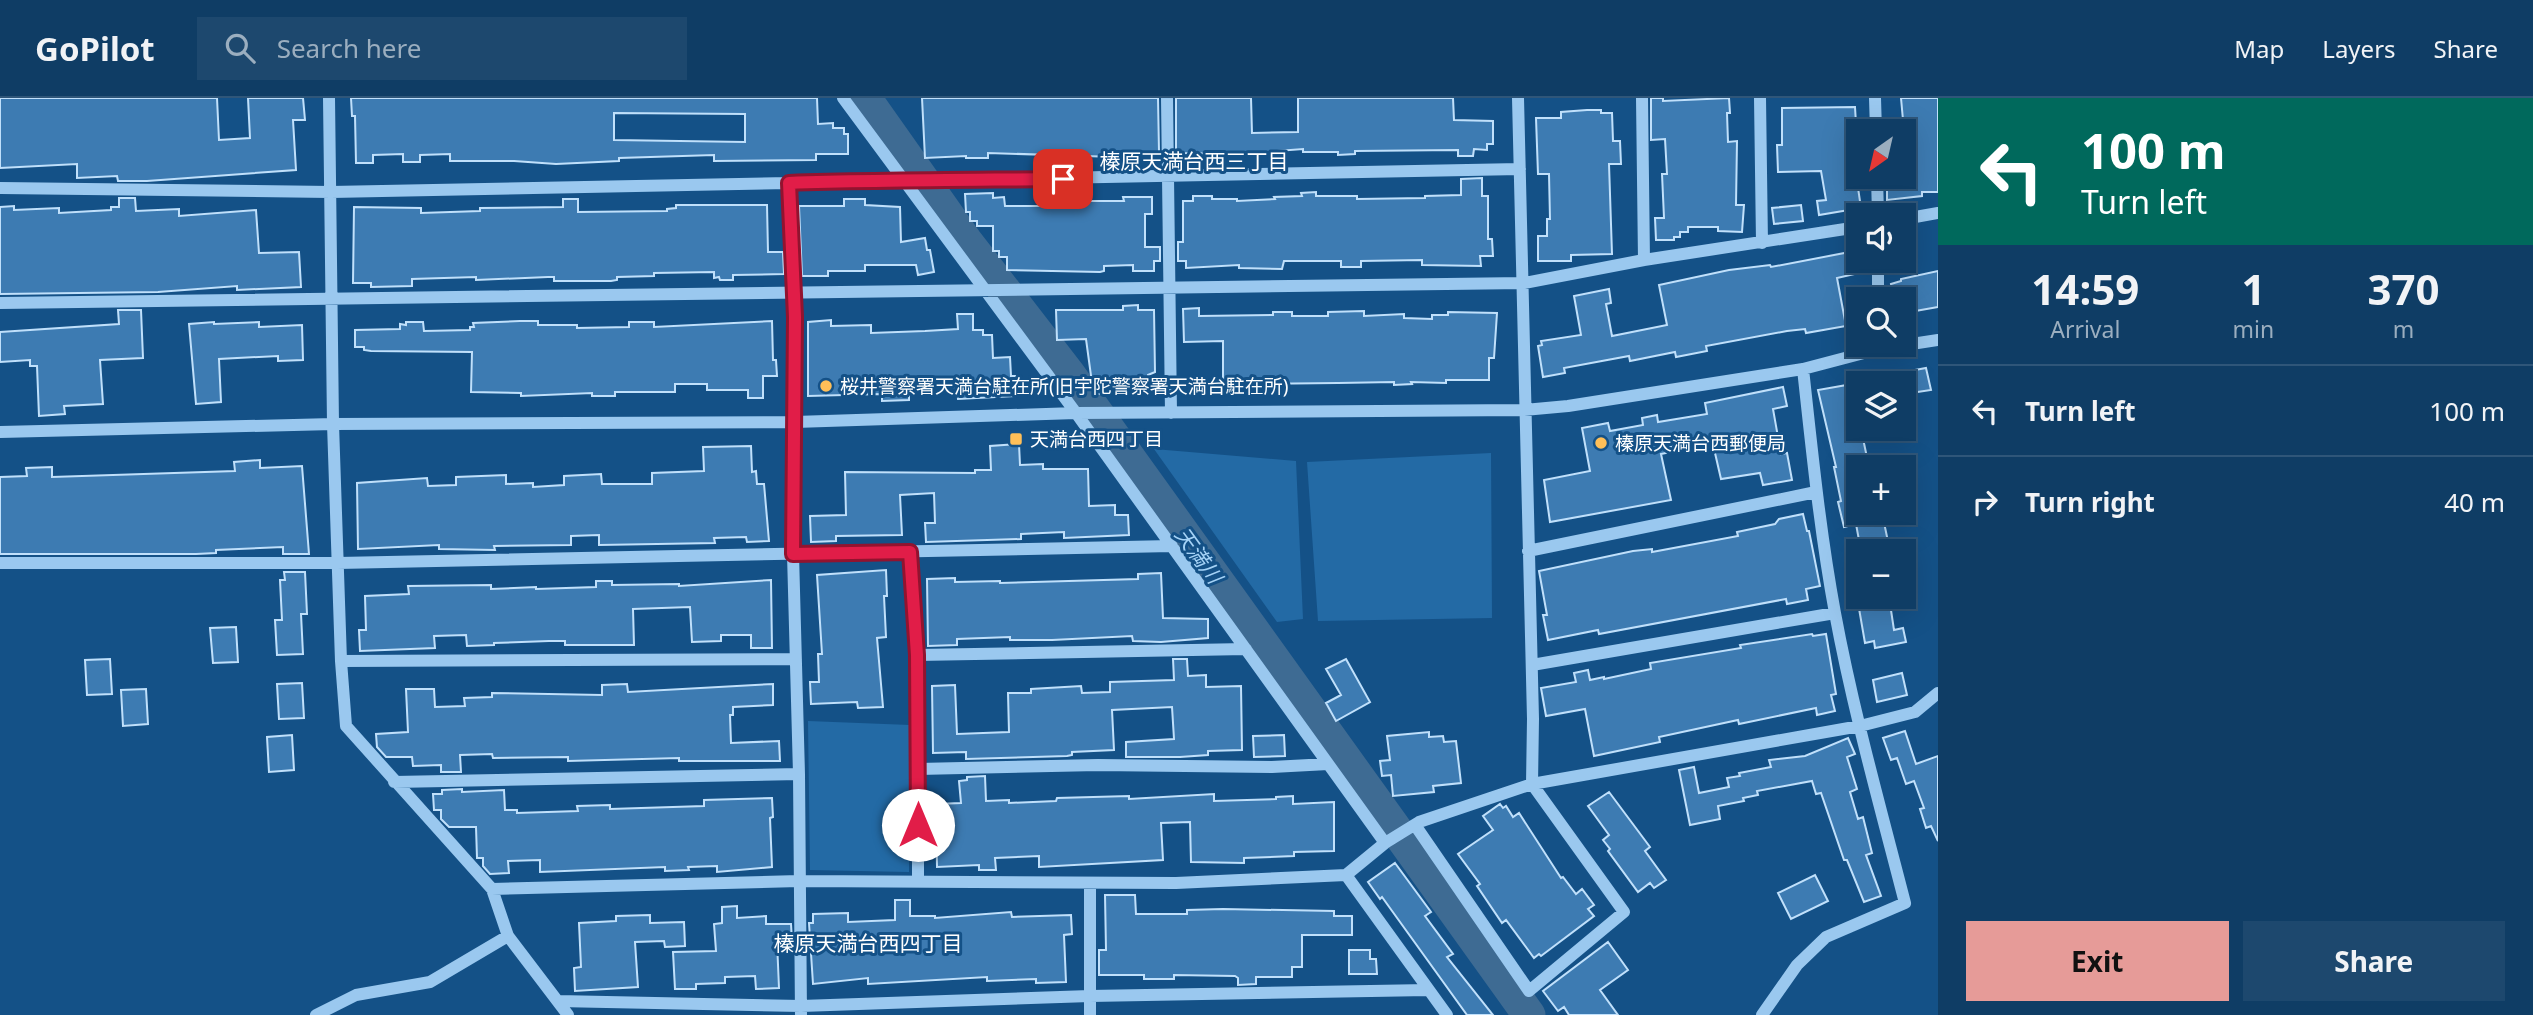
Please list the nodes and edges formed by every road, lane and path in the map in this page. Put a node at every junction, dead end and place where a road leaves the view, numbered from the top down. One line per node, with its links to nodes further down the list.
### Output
1 (329, 98): 14 (street)
2 (843, 98): 11 (street)
3 (1167, 98): 10 (street)
4 (1518, 98): 9 (street)
5 (1642, 98): 19 (street)
6 (1760, 98): 18 (street)
7 (1875, 98): 8 (street)
8 (1876, 119)
9 (1520, 169): 10 (street); 20 (street)
10 (1168, 177): 11 (street); 21 (street)
11 (903, 179): 12 (street); 22 (street)
12 (789, 183): 14 (street); 23 (street)
13 (0, 188): 14 (street)
14 (331, 192): 24 (street)
15 (1938, 213): 16 (street)
16 (1916, 217)
17 (1846, 229): 18 (street)
18 (1762, 243): 19 (street)
19 (1644, 260): 20 (street)
20 (1524, 283): 21 (street); 30 (street)
21 (1169, 288): 22 (street); 32 (street)
22 (985, 289): 23 (street); 31 (street)
23 (793, 291): 24 (street); 33 (street)
24 (332, 300): 25 (street); 34 (street)
25 (0, 303)
26 (1938, 340): 27 (street)
27 (1916, 343)
28 (1846, 357): 29 (street)
29 (1803, 369): 30 (street); 36 (street)
30 (1524, 410): 32 (street); 38 (street)
31 (1076, 413): 32 (street); 33 (street); 37 (street)
32 (1171, 413)
33 (795, 422): 34 (street); 40 (street)
34 (333, 424): 35 (street); 42 (street)
35 (0, 432)
36 (1816, 492): 38 (street); 43 (street)
37 (1172, 546): 39 (street); 44 (street)
38 (1528, 551): 48 (street)
39 (910, 552): 40 (street); 45 (street)
40 (793, 554): 42 (street); 46 (street)
41 (0, 562): 42 (street)
42 (338, 563): 47 (street)
43 (1835, 613): 48 (street); 50 (street)
44 (1245, 649): 45 (street); 51 (street)
45 (917, 655): 52 (street)
46 (796, 659): 47 (street); 53 (street)
47 (341, 661): 54 (street)
48 (1532, 665): 55 (street)
49 (1938, 693): 50 (street)
50 (1860, 726): 55 (street); 72 (street)
51 (1328, 764): 52 (street); 57 (street)
52 (918, 769): 59 (street)
53 (799, 774): 54 (street); 60 (street)
54 (394, 782): 62 (street)
55 (1532, 784): 56 (street); 56 (street)
56 (1415, 825): 57 (street)
57 (1385, 844): 58 (street)
58 (1346, 874): 61 (street); 64 (street)
59 (918, 880): 60 (street); 61 (street)
60 (799, 881): 62 (street); 67 (street)
61 (1090, 884): 65 (street)
62 (492, 889): 63 (street)
63 (508, 936): 66 (street); 68 (street)
64 (1428, 990): 65 (street); 71 (street)
65 (1090, 996): 67 (street); 70 (street)
66 (558, 1001): 67 (street); 69 (street)
67 (801, 1011)
68 (317, 1015)
69 (568, 1015)
70 (1090, 1015)
71 (1447, 1015)
72 (1762, 1015)

